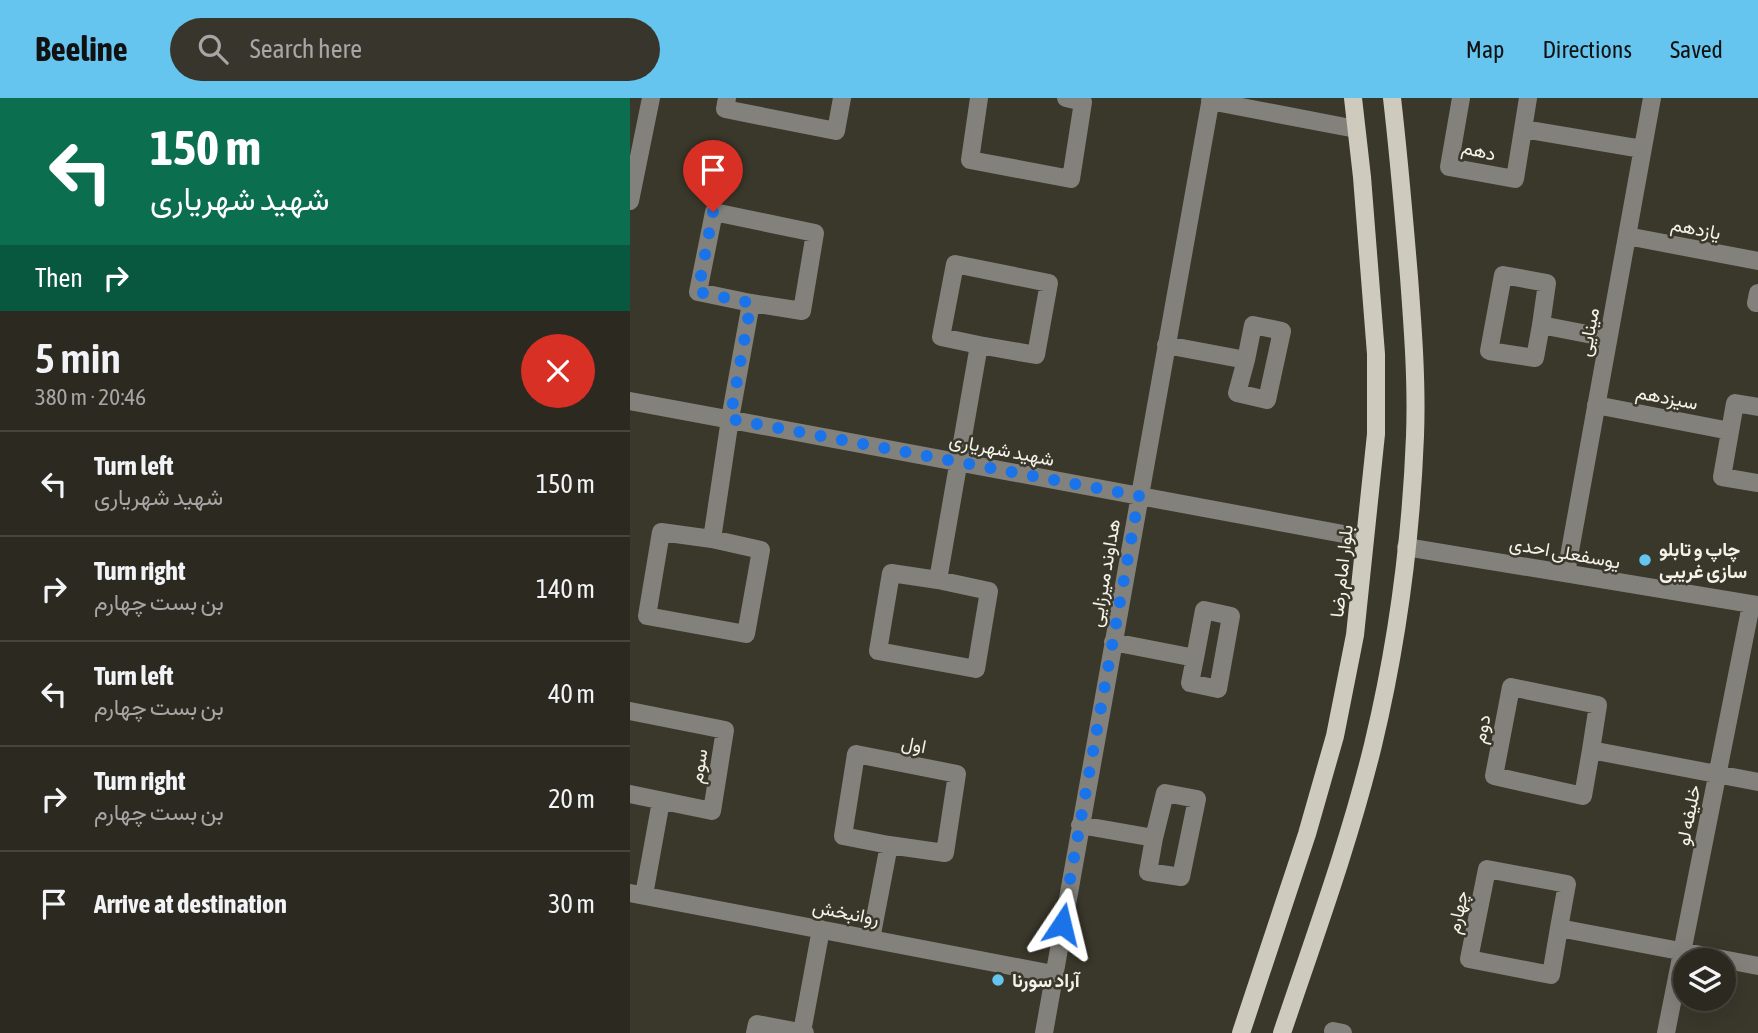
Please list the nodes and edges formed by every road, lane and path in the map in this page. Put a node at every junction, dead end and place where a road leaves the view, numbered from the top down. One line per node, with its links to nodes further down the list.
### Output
1 (651, 98): 15 (street)
2 (727, 98): 3 (street)
3 (842, 98)
4 (979, 98): 5 (street)
5 (1066, 98)
6 (1353, 98): 13 (main road, بلوار امام رضا)
7 (1392, 98): 36 (main road)
8 (1461, 98): 12 (street, دهم)
9 (1528, 98): 12 (street, دهم)
10 (1651, 98): 14 (street, مینایی)
11 (1211, 99): 13 (street); 24 (street, هداوند میرزایی)
12 (1523, 128): 14 (street, دهم)
13 (1356, 129): 34 (main road, بلوار امام رضا)
14 (1642, 149): 16 (street, مینایی)
15 (630, 201)
16 (1627, 236): 17 (street, یازدهم); 22 (street, مینایی)
17 (1758, 261)
18 (1758, 293): 20 (street)
19 (751, 303): 19 (street); 29 (street)
20 (1758, 303)
21 (1541, 325): 21 (street); 22 (street)
22 (1608, 338): 27 (street, مینایی)
23 (979, 345): 23 (street); 31 (street)
24 (1166, 345): 25 (street); 33 (street, هداوند میرزایی)
25 (1246, 360)
26 (630, 401): 29 (street, شهید شهریاری)
27 (1596, 405): 30 (street, سیزدهم); 37 (street, مینایی)
28 (1758, 407): 30 (street)
29 (730, 419): 31 (street, شهید شهریاری); 35 (street)
30 (1730, 431): 32 (street)
31 (957, 462): 33 (street, شهید شهریاری); 38 (street)
32 (1758, 483)
33 (1139, 496): 34 (street, شهید شهریاری); 40 (street, هداوند میرزایی)
34 (1366, 538): 64 (main road, بلوار امام رضا)
35 (712, 539): 35 (street)
36 (1406, 547): 37 (street, یوسفعلی احدی); 65 (main road)
37 (1566, 573): 39 (street, یوسفعلی احدی)
38 (939, 580): 38 (street)
39 (1754, 605): 44 (street, خلیفه لو)
40 (1113, 642): 41 (street); 48 (street, هداوند میرزایی)
41 (1195, 658)
42 (630, 711): 47 (street, سوم)
43 (1591, 750): 43 (street, دوم); 44 (street)
44 (1717, 774): 45 (street); 55 (street, خلیفه لو)
45 (1758, 782)
46 (630, 794): 47 (street, سوم)
47 (661, 801): 51 (street)
48 (1080, 825): 49 (street); 59 (street, هداوند میرزایی)
49 (1154, 838): 49 (street)
50 (888, 845): 50 (street, اول); 54 (street)
51 (637, 894): 53 (street, روانبخش)
52 (1559, 928): 52 (street, چهارم); 56 (street)
53 (821, 929): 54 (street, روانبخش); 62 (street)
54 (871, 939): 59 (street, روانبخش)
55 (1683, 948)
56 (1673, 949)
57 (1736, 962): 58 (street)
58 (1758, 967)
59 (1053, 974): 63 (street, هداوند میرزایی)
60 (1673, 997): 66 (street, خلیفه لو)
61 (755, 1033): 62 (street)
62 (803, 1033)
63 (1044, 1033)
64 (1241, 1033)
65 (1282, 1033)
66 (1666, 1033)

